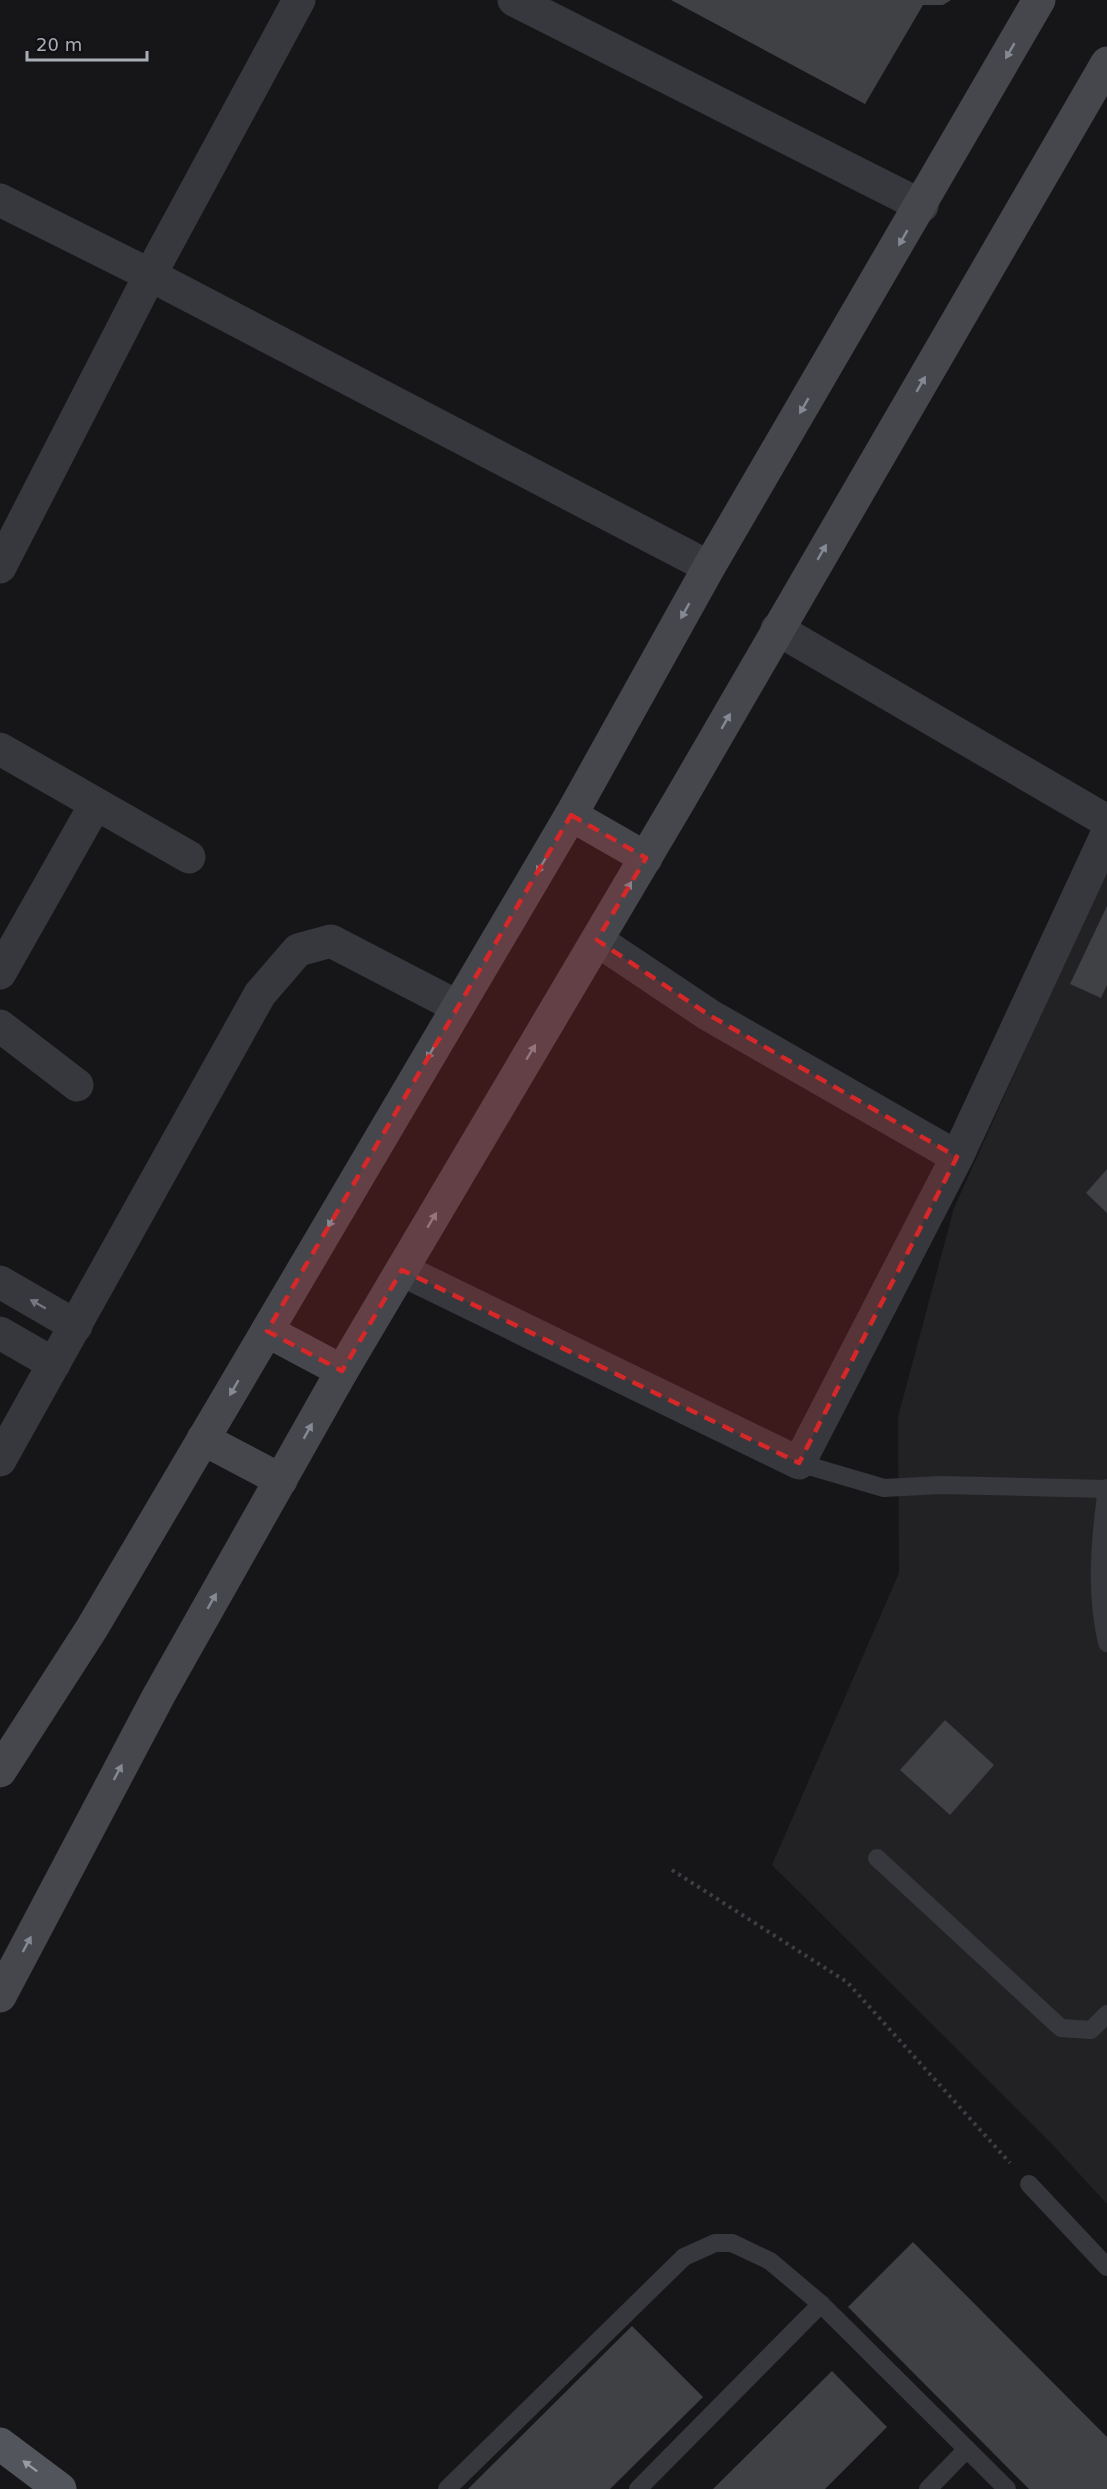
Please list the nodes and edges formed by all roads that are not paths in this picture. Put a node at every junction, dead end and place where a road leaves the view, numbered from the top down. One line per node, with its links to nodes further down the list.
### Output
1 (300, 0): 7 (street)
2 (514, 0): 6 (street)
3 (1039, 0): 6 (main road, one-way to 6)
4 (1107, 63): 10 (main road, one-way to 4)
5 (0, 200): 7 (street)
6 (922, 206): 9 (main road, one-way to 9)
7 (150, 275): 8 (street); 9 (street)
8 (0, 567)
9 (709, 567): 13 (main road, one-way to 13)
10 (777, 629): 14 (street); 17 (main road, one-way to 10)
11 (0, 749): 12 (street)
12 (95, 805): 16 (street); 19 (street)
13 (571, 815): 17 (main road); 20 (main road, one-way to 20)
14 (1107, 821)
15 (1107, 834): 23 (street)
16 (189, 856)
17 (646, 858): 18 (main road, one-way to 17)
18 (597, 940): 23 (street); 24 (main road, one-way to 18)
19 (0, 973)
20 (458, 1007): 26 (street); 27 (main road, one-way to 27)
21 (0, 1026): 22 (street)
22 (77, 1085)
23 (957, 1157): 33 (street)
24 (402, 1270): 30 (main road); 33 (street)
25 (0, 1282): 26 (street, one-way to 25)
26 (76, 1326): 29 (street)
27 (267, 1331): 30 (main road); 31 (main road, one-way to 31)
28 (0, 1333): 29 (street)
29 (54, 1364): 32 (street)
30 (342, 1371): 34 (main road, one-way to 30)
31 (203, 1439): 34 (main road); 37 (main road)
32 (0, 1460)
33 (799, 1463): 35 (lane)
34 (281, 1480): 39 (main road, one-way to 34)
35 (1107, 1489): 36 (lane)
36 (1107, 1642)
37 (0, 1771)
38 (877, 1858): 40 (lane)
39 (0, 1996)
40 (1107, 2014)
41 (1029, 2184): 42 (lane)
42 (1107, 2267)
43 (821, 2304): 45 (lane); 47 (lane); 48 (lane)
44 (0, 2444): 46 (main road, one-way to 44)
45 (967, 2449): 49 (lane); 50 (lane)
46 (60, 2489)
47 (447, 2489)
48 (638, 2489)
49 (928, 2489)
50 (1006, 2489)

